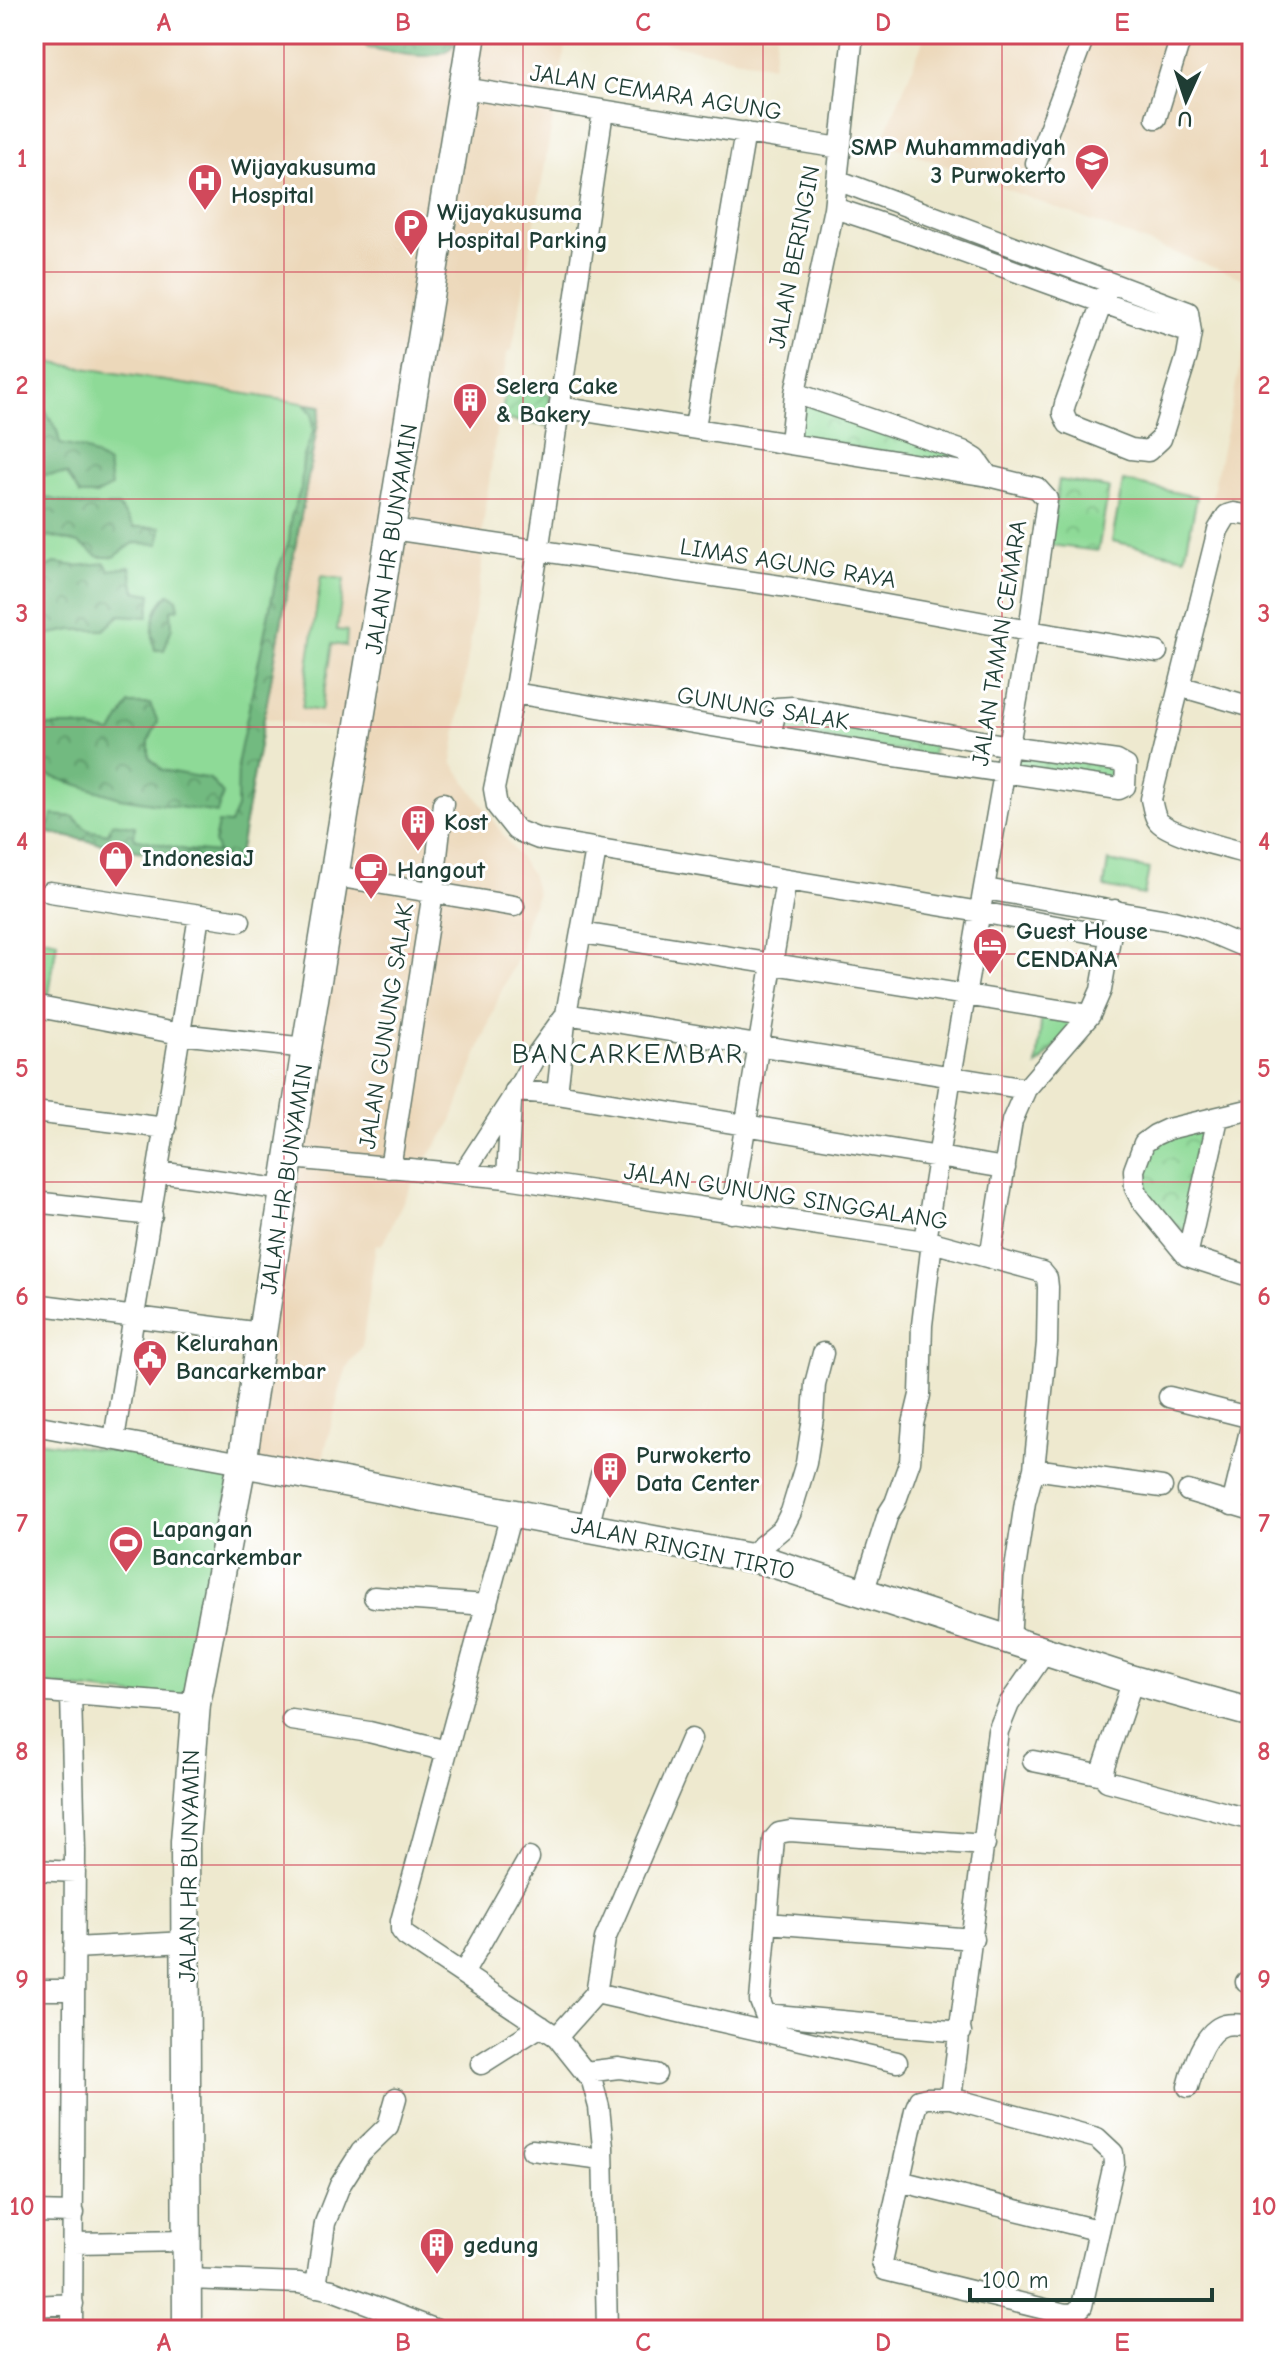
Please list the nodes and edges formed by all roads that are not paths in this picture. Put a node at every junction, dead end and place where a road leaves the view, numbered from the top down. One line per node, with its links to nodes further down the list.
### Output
1 (472, 34): 5 (main road, JALAN HR BUNYAMIN)
2 (853, 34): 9 (street, JALAN BERINGIN)
3 (1085, 34): 10 (street)
4 (1182, 34): 7 (street)
5 (463, 88): 6 (street, JALAN CEMARA AGUNG); 26 (main road, JALAN HR BUNYAMIN)
6 (603, 111): 8 (street, JALAN CEMARA AGUNG); 21 (street)
7 (1156, 118)
8 (745, 132): 9 (street, JALAN CEMARA AGUNG); 22 (street)
9 (840, 148): 11 (street, JALAN BERINGIN)
10 (1036, 163)
11 (837, 180): 12 (street); 13 (street, JALAN BERINGIN)
12 (908, 206): 14 (street); 15 (street)
13 (834, 208): 14 (street); 20 (street, JALAN BERINGIN)
14 (899, 228): 16 (street)
15 (1011, 245): 16 (street); 17 (street)
16 (1003, 266): 18 (street)
17 (1109, 283): 18 (street); 19 (street)
18 (1101, 304): 19 (street); 19 (street)
19 (1191, 333)
20 (795, 393): 23 (street, JALAN BERINGIN); 24 (street)
21 (560, 407): 22 (street, JALAN TAMAN CEMARA); 27 (street)
22 (695, 427): 23 (street, JALAN TAMAN CEMARA)
23 (790, 443): 24 (street, JALAN TAMAN CEMARA)
24 (988, 476): 28 (street, JALAN TAMAN CEMARA)
25 (1252, 516): 30 (street)
26 (392, 529): 27 (street, LIMAS AGUNG RAYA); 39 (main road, JALAN HR BUNYAMIN)
27 (538, 552): 28 (street, LIMAS AGUNG RAYA); 31 (street)
28 (1029, 631): 29 (street, LIMAS AGUNG RAYA); 34 (street, JALAN TAMAN CEMARA)
29 (1157, 652)
30 (1179, 686): 32 (street); 38 (street)
31 (514, 693): 33 (street, GUNUNG SALAK); 37 (street)
32 (1252, 707)
33 (770, 734): 34 (street); 35 (street, GUNUNG SALAK)
34 (1009, 746): 35 (street, JALAN TAMAN CEMARA); 35 (street, GUNUNG SALAK)
35 (1003, 771): 41 (street, JALAN TAMAN CEMARA)
36 (443, 803): 43 (street, JALAN GUNUNG SALAK)
37 (596, 850): 40 (street); 49 (street)
38 (1252, 855)
39 (335, 876): 43 (street, JALAN GUNUNG SALAK); 59 (main road, JALAN HR BUNYAMIN)
40 (786, 880): 46 (street); 52 (street)
41 (985, 889): 45 (street); 46 (street, JALAN TAMAN CEMARA)
42 (50, 892): 47 (street)
43 (433, 892): 44 (street, JALAN GUNUNG SALAK); 71 (street, JALAN GUNUNG SALAK)
44 (514, 906)
45 (1115, 910): 50 (street); 51 (street)
46 (980, 912): 50 (street); 53 (street, JALAN TAMAN CEMARA)
47 (199, 916): 48 (street); 57 (street)
48 (240, 921)
49 (582, 933): 52 (street); 55 (street)
50 (1110, 936): 56 (street)
51 (1252, 950)
52 (771, 964): 53 (street); 58 (street)
53 (965, 995): 56 (street); 60 (street, JALAN TAMAN CEMARA)
54 (44, 1008): 57 (street)
55 (566, 1014): 58 (street); 62 (street); 63 (street)
56 (1090, 1015): 61 (street)
57 (180, 1034): 59 (street); 68 (street)
58 (758, 1045): 60 (street); 67 (street)
59 (306, 1048): 70 (main road, JALAN HR BUNYAMIN)
60 (951, 1076): 61 (street); 69 (street, JALAN TAMAN CEMARA)
61 (1026, 1089): 72 (street)
62 (557, 1094): 63 (street); 67 (street)
63 (513, 1095): 74 (street); 75 (street)
64 (1252, 1110): 66 (street)
65 (34, 1112): 68 (street)
66 (1218, 1118): 81 (street); 81 (street)
67 (745, 1127): 69 (street); 78 (street)
68 (166, 1128): 73 (street)
69 (938, 1157): 72 (street); 80 (street, JALAN TAMAN CEMARA)
70 (291, 1158): 71 (street, JALAN GUNUNG SINGGALANG); 76 (main road, JALAN HR BUNYAMIN)
71 (390, 1168): 74 (street, JALAN GUNUNG SINGGALANG)
72 (1005, 1168): 82 (street)
73 (159, 1172): 76 (street); 79 (street)
74 (463, 1174): 75 (street, JALAN GUNUNG SINGGALANG)
75 (507, 1178): 78 (street, JALAN GUNUNG SINGGALANG)
76 (285, 1190): 86 (main road, JALAN HR BUNYAMIN)
77 (34, 1202): 79 (street)
78 (731, 1213): 80 (street, JALAN GUNUNG SINGGALANG)
79 (152, 1215): 85 (street)
80 (928, 1241): 82 (street, JALAN GUNUNG SINGGALANG); 102 (street, JALAN TAMAN CEMARA)
81 (1187, 1256): 83 (street)
82 (990, 1258): 93 (street, JALAN GUNUNG SINGGALANG)
83 (1252, 1277)
84 (34, 1304): 85 (street)
85 (135, 1316): 86 (street); 91 (street)
86 (261, 1333): 92 (main road, JALAN HR BUNYAMIN)
87 (823, 1353): 101 (street)
88 (1169, 1397): 89 (street)
89 (1252, 1420): 97 (street)
90 (34, 1425): 91 (street)
91 (114, 1439): 92 (street)
92 (242, 1463): 99 (main road, JALAN RINGIN TIRTO); 110 (main road, JALAN HR BUNYAMIN)
93 (1034, 1469): 95 (street); 105 (street, JALAN GUNUNG SINGGALANG)
94 (601, 1475): 100 (street)
95 (1162, 1487)
96 (1188, 1491): 97 (street)
97 (1232, 1505): 98 (street)
98 (1252, 1510)
99 (511, 1514): 100 (main road, JALAN RINGIN TIRTO); 104 (street)
100 (588, 1528): 101 (main road, JALAN RINGIN TIRTO)
101 (747, 1558): 102 (main road, JALAN RINGIN TIRTO)
102 (863, 1593): 105 (main road, JALAN RINGIN TIRTO)
103 (374, 1597): 104 (street)
104 (487, 1605): 114 (street)
105 (1010, 1641): 106 (main road, JALAN RINGIN TIRTO)
106 (1045, 1652): 107 (main road, JALAN RINGIN TIRTO); 118 (street)
107 (1133, 1680): 111 (main road, JALAN RINGIN TIRTO); 116 (street)
108 (34, 1691): 109 (street)
109 (71, 1694): 110 (street); 121 (street)
110 (196, 1704): 124 (main road, JALAN HR BUNYAMIN)
111 (1252, 1713)
112 (292, 1720): 114 (street)
113 (691, 1739): 129 (street)
114 (447, 1751): 126 (street)
115 (1033, 1761): 116 (street)
116 (1103, 1775): 117 (street)
117 (1252, 1820)
118 (985, 1845): 122 (street); 123 (street)
119 (529, 1858): 126 (street)
120 (34, 1870): 121 (street)
121 (75, 1872): 125 (street)
122 (767, 1923): 123 (street); 132 (street)
123 (973, 1939): 132 (street)
124 (186, 1942): 125 (street); 146 (main road, JALAN HR BUNYAMIN)
125 (74, 1948): 128 (street)
126 (463, 1974): 131 (street)
127 (34, 1990): 128 (street)
128 (74, 1990): 144 (street)
129 (596, 1993): 131 (street); 133 (street)
130 (1252, 2027): 137 (street)
131 (549, 2031): 134 (street); 135 (street)
132 (961, 2032): 139 (street)
133 (897, 2062)
134 (481, 2064)
135 (585, 2072): 136 (street); 141 (street)
136 (656, 2074)
137 (1188, 2087)
138 (396, 2098): 149 (street)
139 (951, 2098): 142 (street); 145 (street)
140 (532, 2150): 141 (street)
141 (603, 2159): 155 (street)
142 (899, 2181): 145 (street); 145 (street)
143 (34, 2212): 144 (street)
144 (74, 2213): 147 (street)
145 (1097, 2230)
146 (187, 2241): 147 (street); 148 (main road, JALAN HR BUNYAMIN)
147 (75, 2243): 150 (street)
148 (187, 2279): 149 (street); 153 (main road, JALAN HR BUNYAMIN)
149 (316, 2287): 154 (street)
150 (73, 2304): 151 (street); 152 (street)
151 (34, 2306)
152 (72, 2330)
153 (187, 2330)
154 (437, 2330)
155 (607, 2330)

